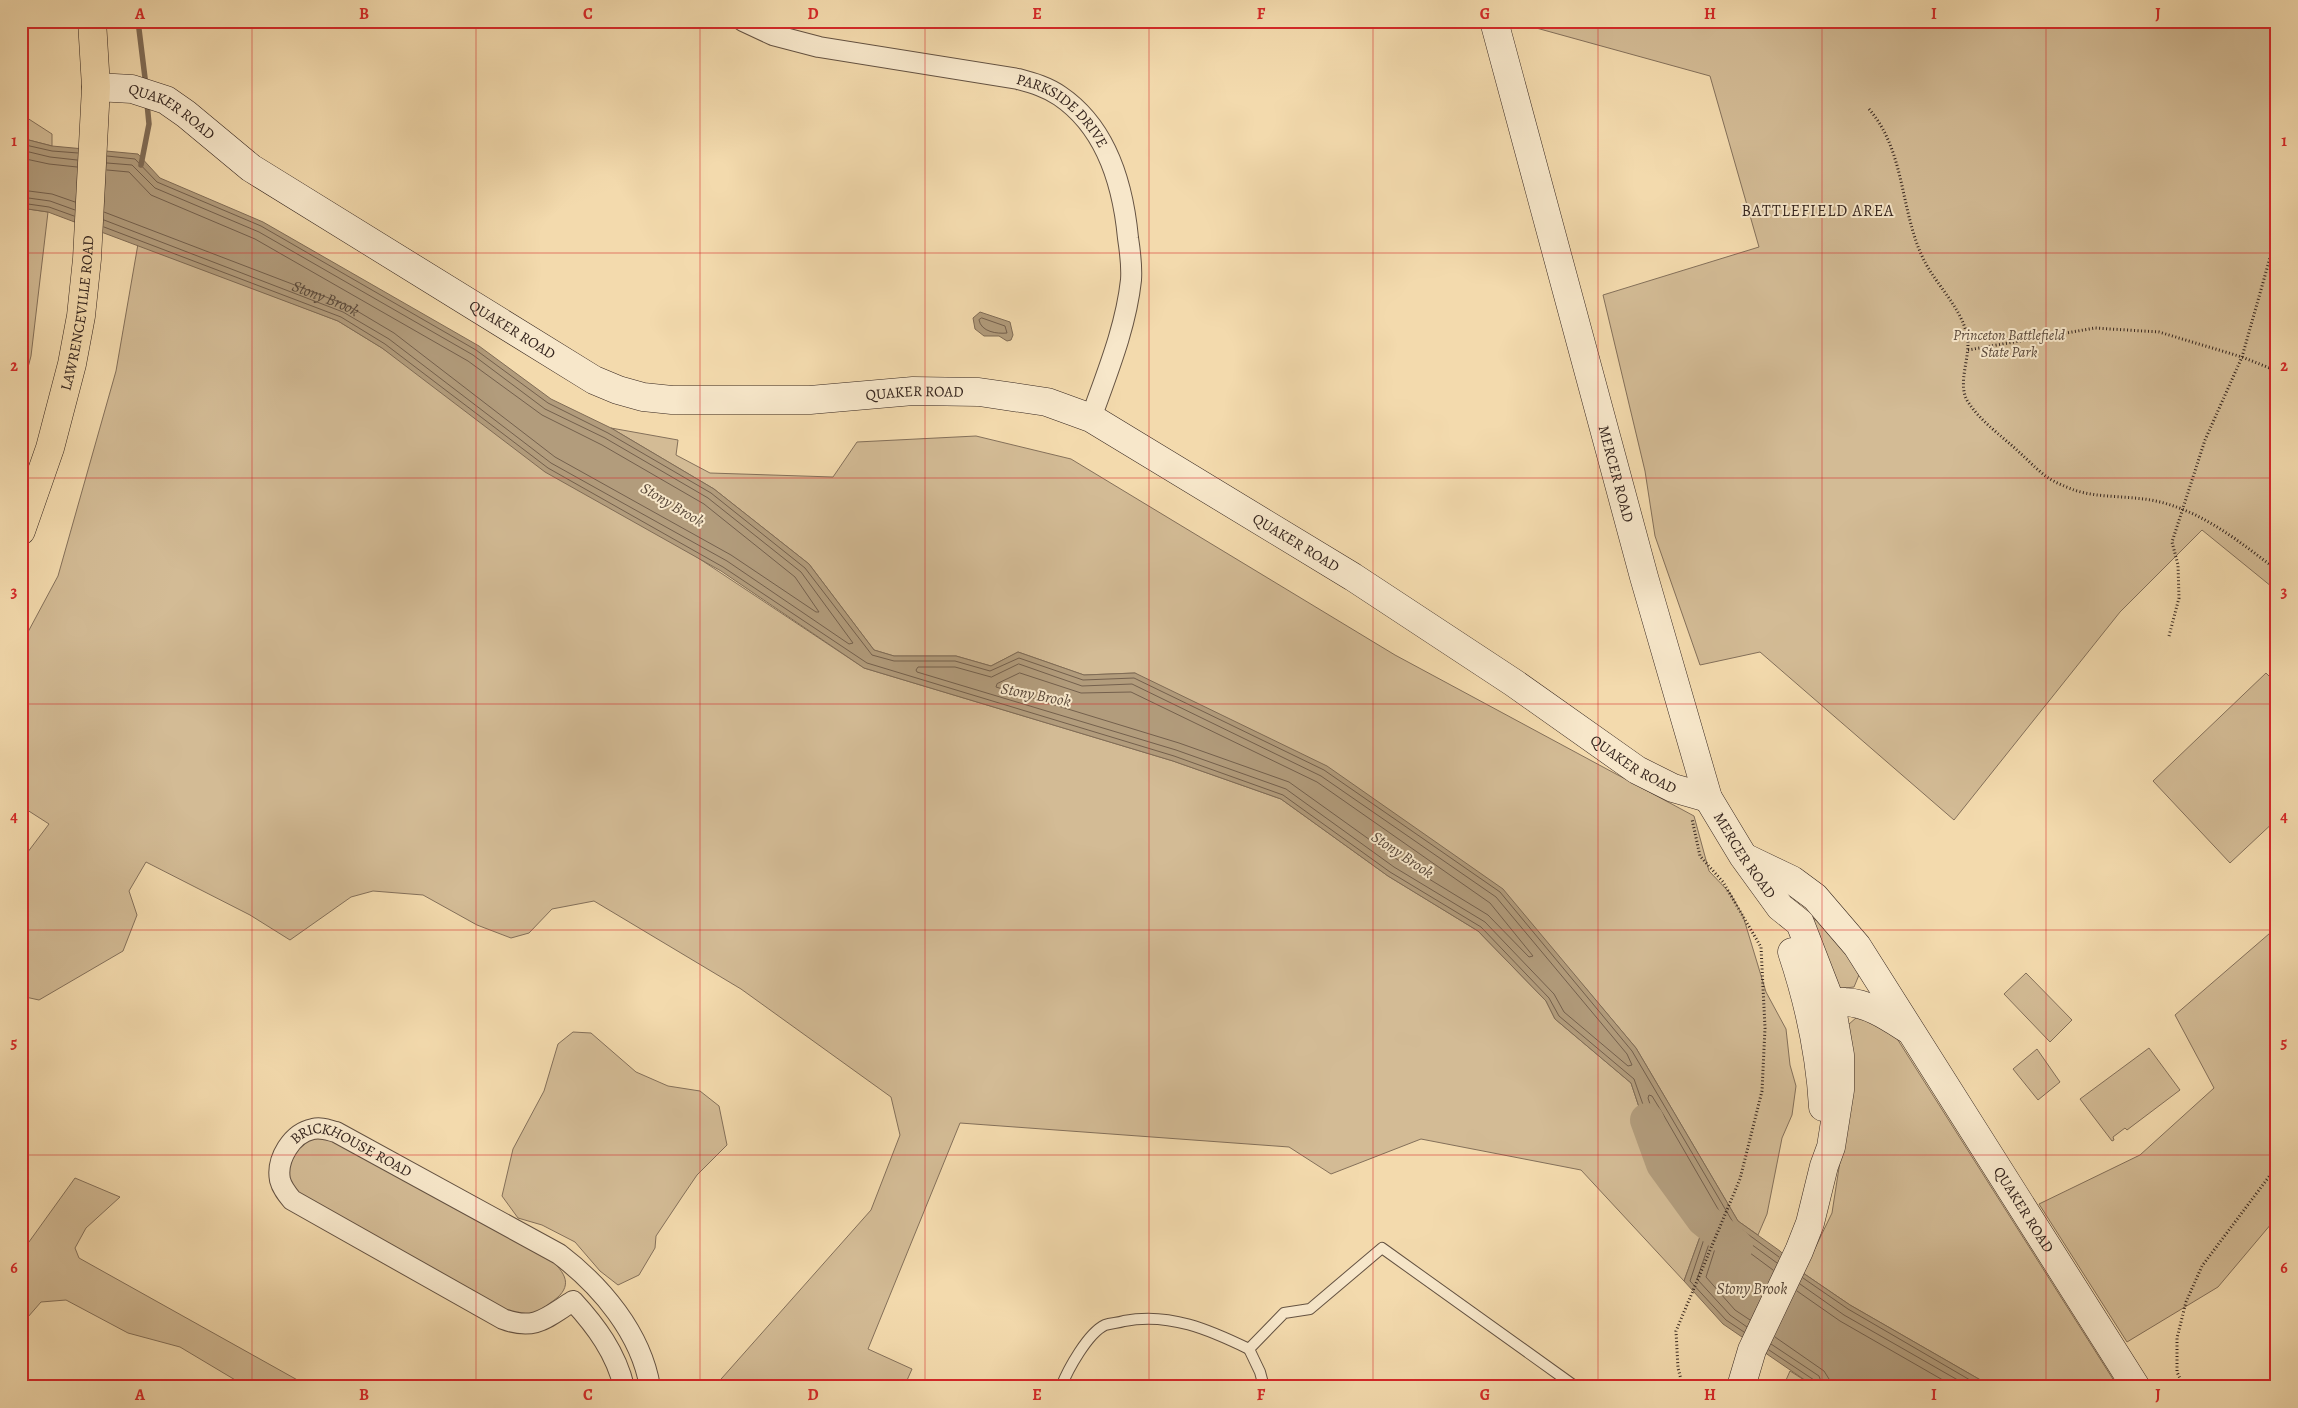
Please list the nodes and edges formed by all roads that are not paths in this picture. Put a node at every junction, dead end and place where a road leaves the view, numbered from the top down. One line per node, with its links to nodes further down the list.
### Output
1 (92, 21): 4 (highway, LAWRENCEVILLE ROAD)
2 (743, 21): 5 (street, PARKSIDE DRIVE)
3 (1494, 21): 7 (street, MERCER ROAD)
4 (96, 87): 5 (street, QUAKER ROAD); 6 (highway, LAWRENCEVILLE ROAD)
5 (1091, 418): 7 (street, QUAKER ROAD)
6 (21, 532)
7 (1708, 798): 8 (street, MERCER ROAD)
8 (1743, 856): 9 (street, MERCER ROAD); 10 (street, QUAKER ROAD)
9 (1780, 908): 10 (street); 12 (street, MERCER ROAD); 13 (street, MERCER ROAD)
10 (1828, 913): 11 (street, QUAKER ROAD)
11 (1872, 967): 13 (street); 14 (street, QUAKER ROAD)
12 (1806, 992): 13 (street, QUAKER ROAD); 15 (street, MERCER ROAD)
13 (1838, 1003): 14 (street, QUAKER ROAD); 15 (street, MERCER ROAD)
14 (1912, 1032): 25 (street, QUAKER ROAD)
15 (1824, 1166): 24 (street, MERCER ROAD)
16 (588, 1278): 17 (street, BRICKHOUSE ROAD); 17 (street, BRICKHOUSE ROAD); 19 (street, BRICKHOUSE ROAD)
17 (573, 1301): 20 (street)
18 (1249, 1350): 21 (lane); 22 (lane); 23 (lane)
19 (643, 1385)
20 (624, 1387)
21 (1061, 1387)
22 (1264, 1387)
23 (1576, 1387)
24 (1741, 1387)
25 (2136, 1387)

